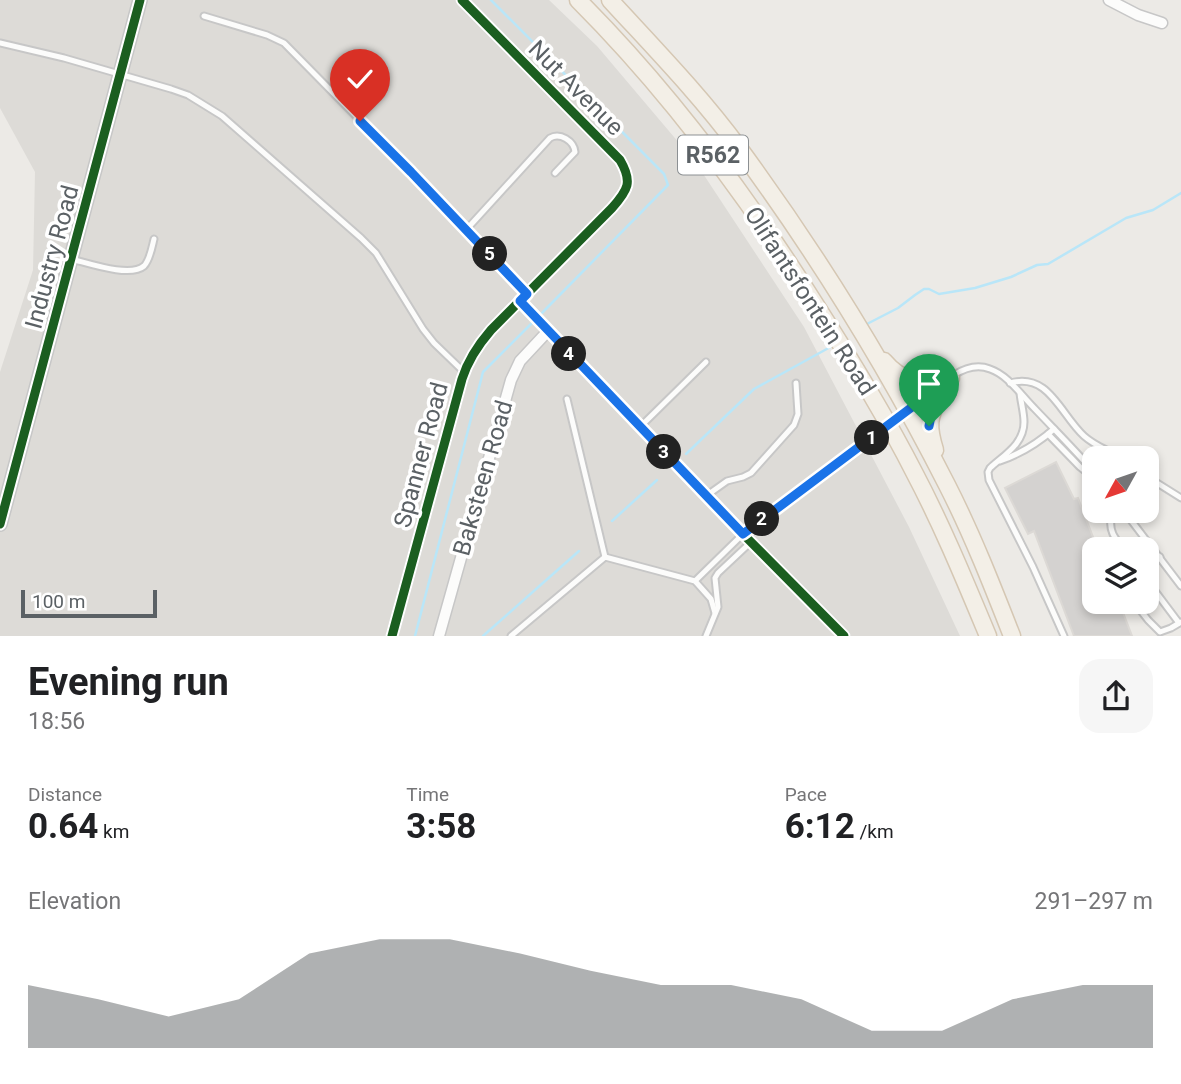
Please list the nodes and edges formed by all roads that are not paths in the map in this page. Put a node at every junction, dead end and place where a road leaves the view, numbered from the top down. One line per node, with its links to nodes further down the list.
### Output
1 (140, 0): 9 (street, Industry Road)
2 (462, 0): 14 (street, Nut Avenue)
3 (578, 0): 25 (main road, Olifantsfontein Road / R562)
4 (610, 0): 16 (main road, Olifantsfontein Road / R562)
5 (1109, 0): 7 (street)
6 (204, 16): 11 (lane)
7 (1162, 23)
8 (0, 43): 9 (lane)
9 (120, 74): 13 (street, Industry Road); 18 (lane)
10 (555, 173): 11 (lane)
11 (466, 230): 14 (lane)
12 (154, 239): 13 (lane)
13 (71, 260): 37 (street, Industry Road)
14 (524, 298): 15 (street); 18 (street, Spanner Road)
15 (545, 328): 26 (street); 49 (street, Baksteen Road)
16 (868, 340): 19 (main road); 24 (main road, Olifantsfontein Road / R562)
17 (706, 362): 26 (lane)
18 (464, 372): 48 (street, Spanner Road)
19 (947, 380): 21 (lane); 24 (lane); 33 (main road)
20 (796, 383): 34 (lane)
21 (1010, 383): 22 (lane); 28 (lane)
22 (1020, 393): 27 (lane); 30 (lane)
23 (567, 399): 40 (lane)
24 (907, 410): 25 (street); 33 (main road, Olifantsfontein Road / R562)
25 (888, 426): 38 (street); 53 (main road, Olifantsfontein Road / R562)
26 (640, 427): 34 (street)
27 (1051, 431): 29 (lane); 30 (lane); 31 (lane)
28 (1098, 446)
29 (1082, 461)
30 (997, 462): 55 (lane)
31 (1082, 469)
32 (1159, 484): 35 (lane)
33 (947, 486): 54 (main road, Olifantsfontein Road / R562)
34 (706, 496): 38 (street)
35 (1181, 498)
36 (1132, 523): 41 (lane)
37 (0, 524)
38 (743, 534): 39 (street); 42 (lane)
39 (751, 542): 45 (lane); 52 (street)
40 (605, 557): 42 (lane); 50 (lane)
41 (1160, 557): 43 (lane)
42 (695, 581): 45 (lane)
43 (1181, 586)
44 (1159, 596): 47 (lane)
45 (715, 613): 51 (lane)
46 (1144, 614): 47 (lane)
47 (1180, 623)
48 (392, 636)
49 (439, 636)
50 (511, 636)
51 (706, 636)
52 (844, 636)
53 (988, 636)
54 (1012, 636)
55 (1064, 636)

